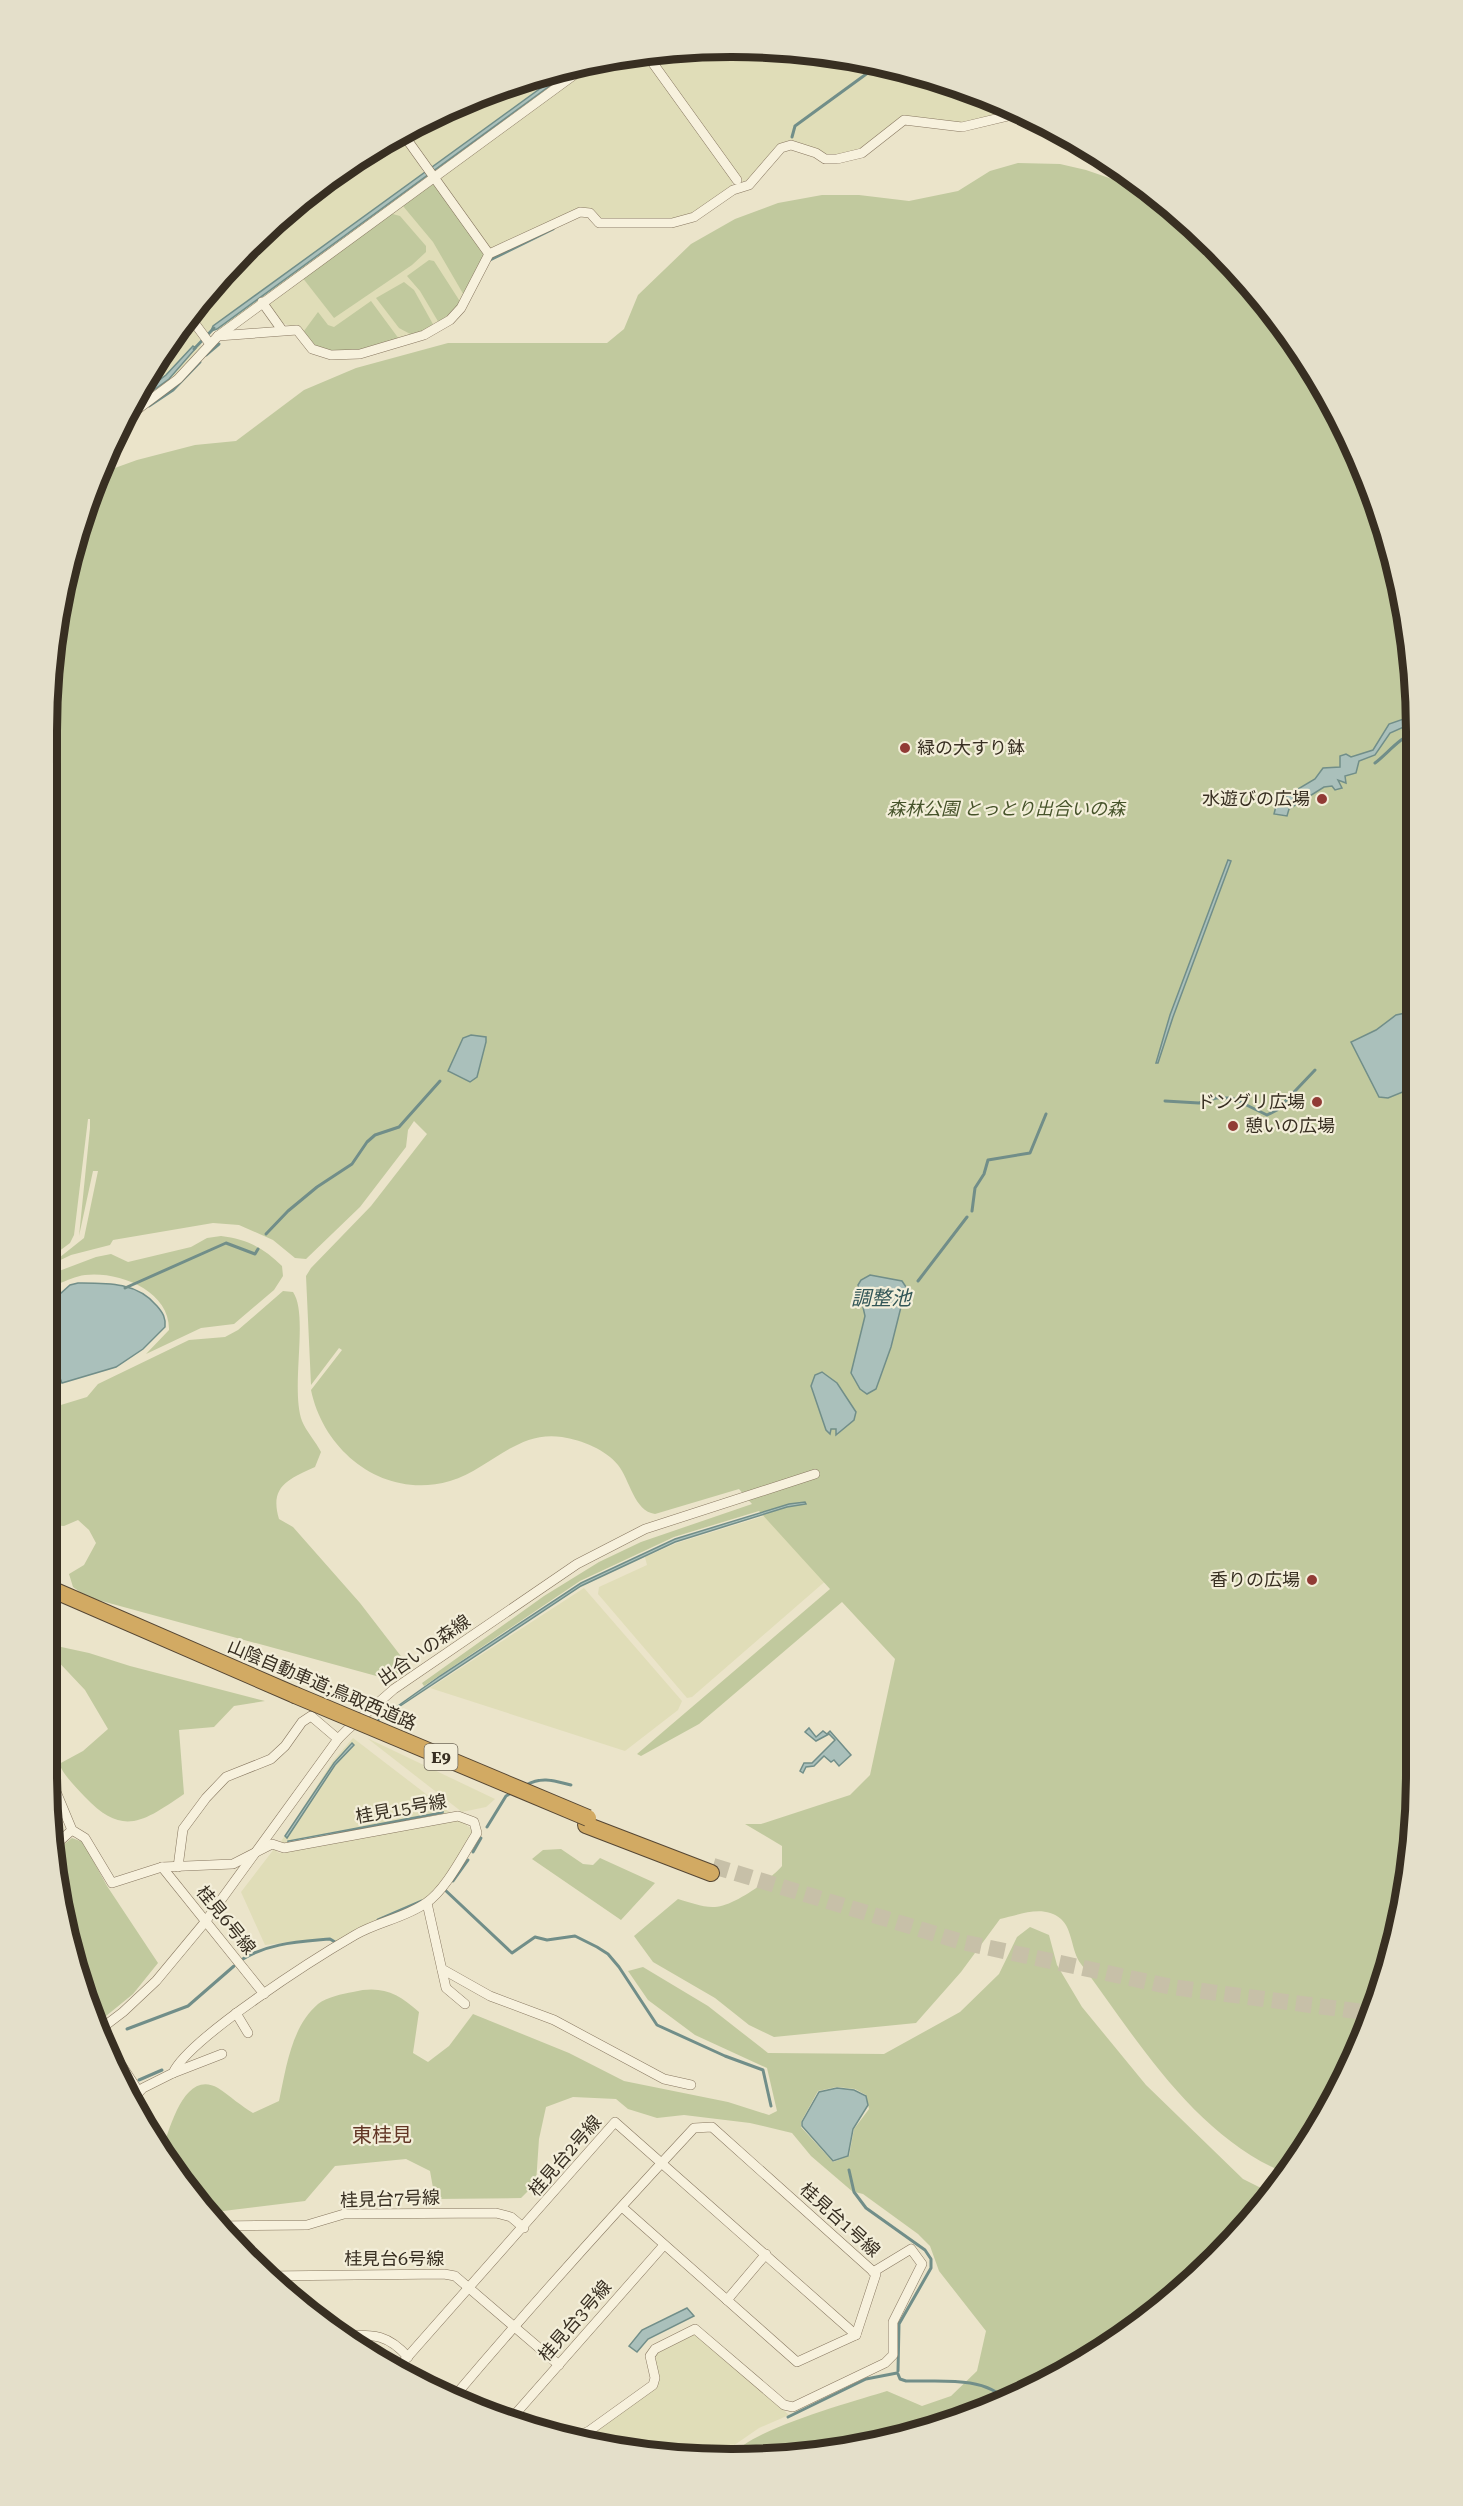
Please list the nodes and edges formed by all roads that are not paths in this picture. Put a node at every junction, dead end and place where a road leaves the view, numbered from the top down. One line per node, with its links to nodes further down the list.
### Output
1 (652, 62): 6 (street)
2 (571, 77): 5 (street)
3 (1007, 116): 7 (street)
4 (407, 140): 5 (street)
5 (433, 177): 7 (street); 8 (street)
6 (737, 180)
7 (489, 254): 10 (street)
8 (262, 302): 10 (street); 11 (street)
9 (195, 323): 12 (street)
10 (282, 330): 11 (street)
11 (218, 336): 12 (street)
12 (210, 344): 13 (street)
13 (140, 408)
14 (815, 1474): 18 (street, 出合いの森線)
15 (57, 1592): 17 (highway, 山陰自動車道;鳥取西道路 / E9)
16 (57, 1600): 17 (highway, 山陰自動車道;鳥取西道路 / E9)
17 (294, 1698): 25 (highway, 山陰自動車道;鳥取西道路 / E9)
18 (338, 1739): 22 (street, 出合いの森線); 24 (street)
19 (57, 1795): 20 (street, 桂見15号線)
20 (72, 1830): 21 (street); 23 (street, 桂見15号線)
21 (60, 1840)
22 (258, 1852): 24 (street, 桂見15号線); 26 (street, 桂見15号線); 27 (street, 出合いの森線)
23 (162, 1867): 24 (street, 桂見15号線); 27 (street, 桂見6号線)
24 (178, 1867)
25 (712, 1870)
26 (427, 1903): 28 (street); 29 (street, 桂見15号線)
27 (205, 1922): 29 (street, 桂見6号線); 32 (street, 出合いの森線)
28 (442, 1969): 30 (street); 37 (street)
29 (264, 1994): 31 (street, 桂見15号線)
30 (465, 2004)
31 (236, 2013): 33 (street); 35 (street, 桂見15号線)
32 (105, 2025)
33 (248, 2033)
34 (222, 2054): 35 (street)
35 (173, 2073): 38 (street, 桂見15号線)
36 (129, 2078): 38 (street)
37 (691, 2085)
38 (139, 2092)
39 (662, 2163): 40 (street, 桂見台1号線); 42 (street, 桂見台2号線); 44 (street, 桂見台2号線); 45 (street, 桂見台1号線)
40 (622, 2207): 43 (street); 49 (street, 桂見台1号線)
41 (231, 2226): 42 (street, 桂見台7号線)
42 (524, 2228): 47 (street, 桂見台2号線)
43 (664, 2245): 48 (street); 54 (street, 桂見台3号線)
44 (766, 2254): 48 (street); 50 (street, 桂見台2号線)
45 (873, 2272): 50 (street, 桂見台1号線); 57 (street)
46 (281, 2276): 47 (street, 桂見台6号線)
47 (470, 2289): 49 (street, 桂見台6号線); 52 (street, 桂見台2号線)
48 (727, 2300): 50 (street)
49 (514, 2326): 54 (street, 桂見台6号線); 55 (street, 桂見台1号線)
50 (856, 2335)
51 (358, 2336): 52 (street)
52 (408, 2357): 53 (street, 桂見台2号線)
53 (402, 2363)
54 (559, 2365): 56 (street, 桂見台3号線)
55 (459, 2391)
56 (516, 2413)
57 (585, 2433)

